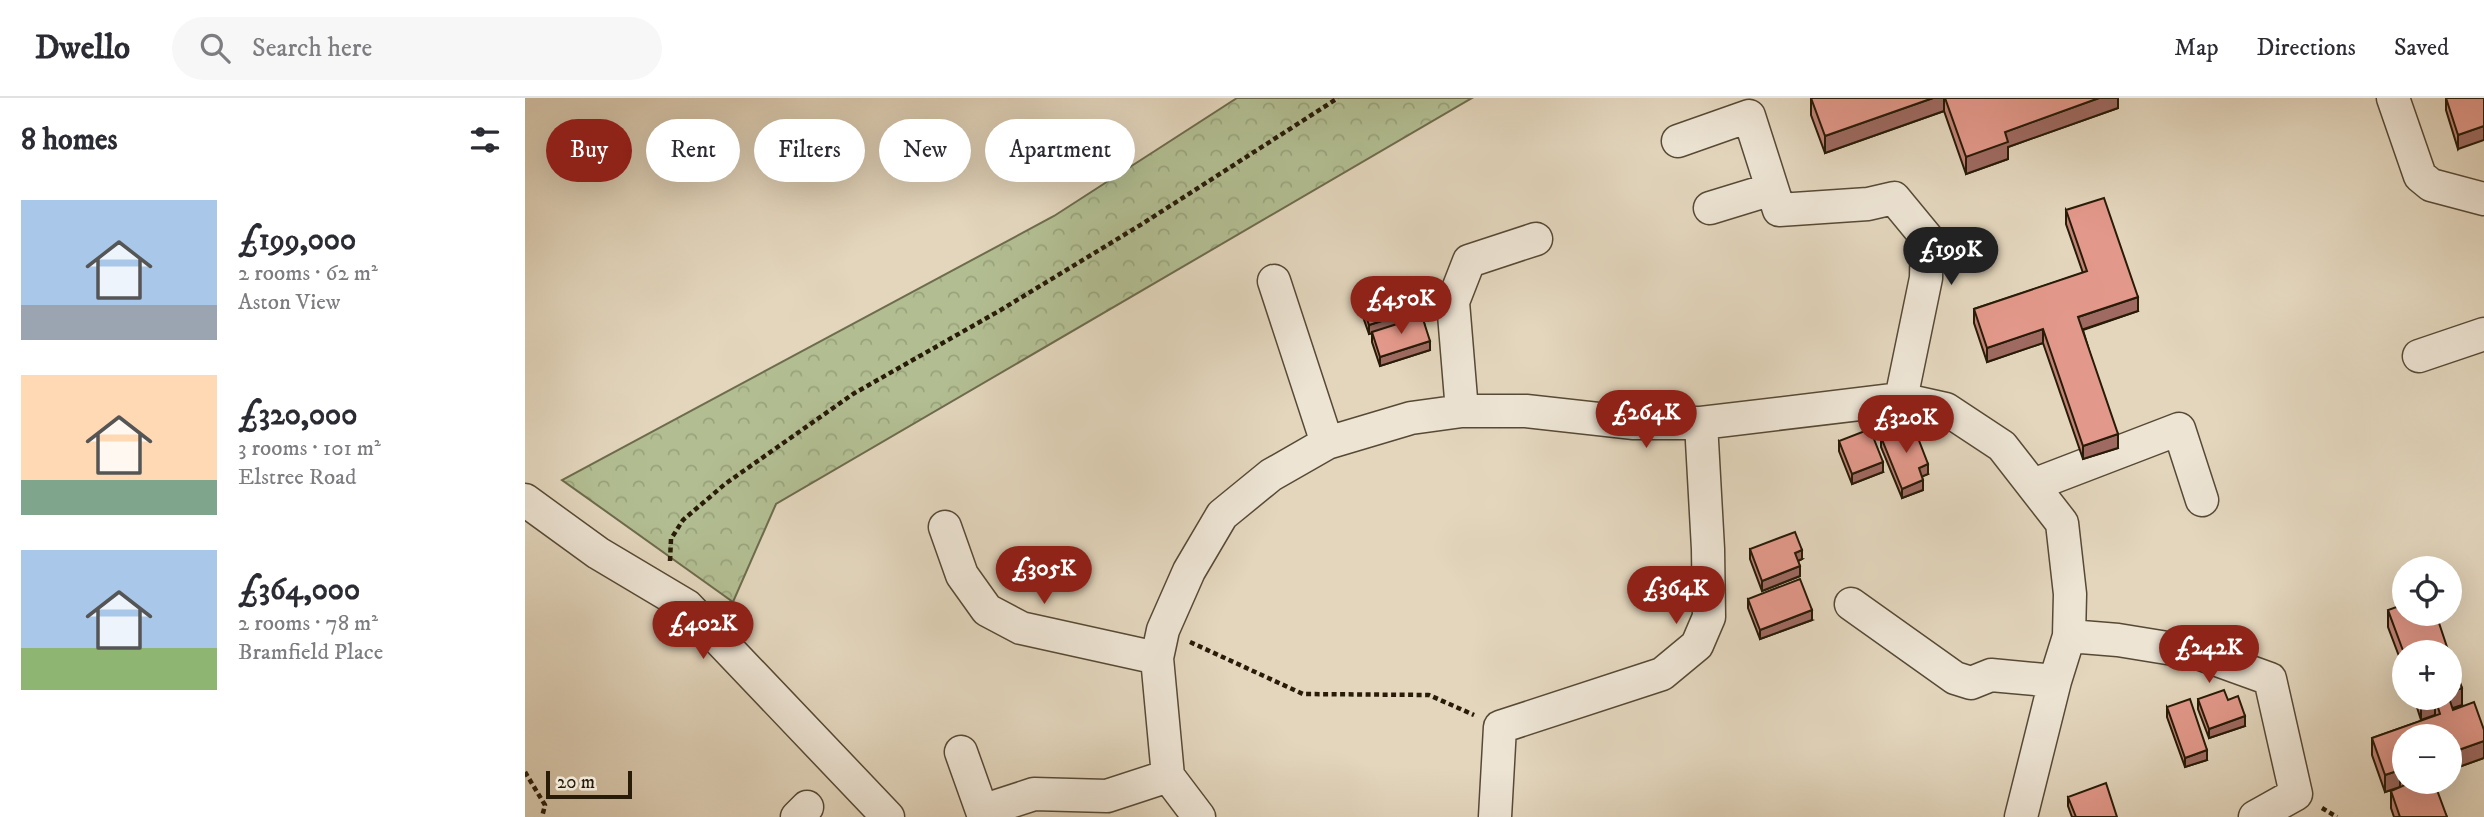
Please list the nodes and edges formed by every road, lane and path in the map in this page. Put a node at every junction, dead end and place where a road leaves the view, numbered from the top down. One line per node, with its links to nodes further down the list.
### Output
1 (1338, 98): 20 (path)
2 (2393, 98): 5 (street)
3 (1678, 141): 4 (street)
4 (1772, 189): 6 (street); 11 (street)
5 (2484, 199)
6 (1710, 208)
7 (1536, 240): 12 (street)
8 (1274, 281): 14 (street)
9 (2484, 334): 10 (street)
10 (2419, 356)
11 (1901, 399): 13 (street); 15 (street)
12 (1461, 411): 13 (street); 14 (street)
13 (1701, 423): 24 (street)
14 (1327, 443): 22 (street)
15 (2033, 485): 17 (street); 21 (street)
16 (525, 500): 20 (street)
17 (2202, 500)
18 (945, 527): 22 (street)
19 (1851, 604): 23 (street)
20 (687, 606): 29 (street)
21 (2069, 636): 23 (street); 33 (street)
22 (1160, 644): 24 (path); 27 (street)
23 (2055, 681): 32 (street)
24 (1500, 727): 31 (street)
25 (961, 752): 27 (street)
26 (525, 772): 28 (path)
27 (1168, 776): 30 (street)
28 (543, 817)
29 (888, 817)
30 (1199, 817)
31 (1495, 817)
32 (2021, 817)
33 (2255, 817)

